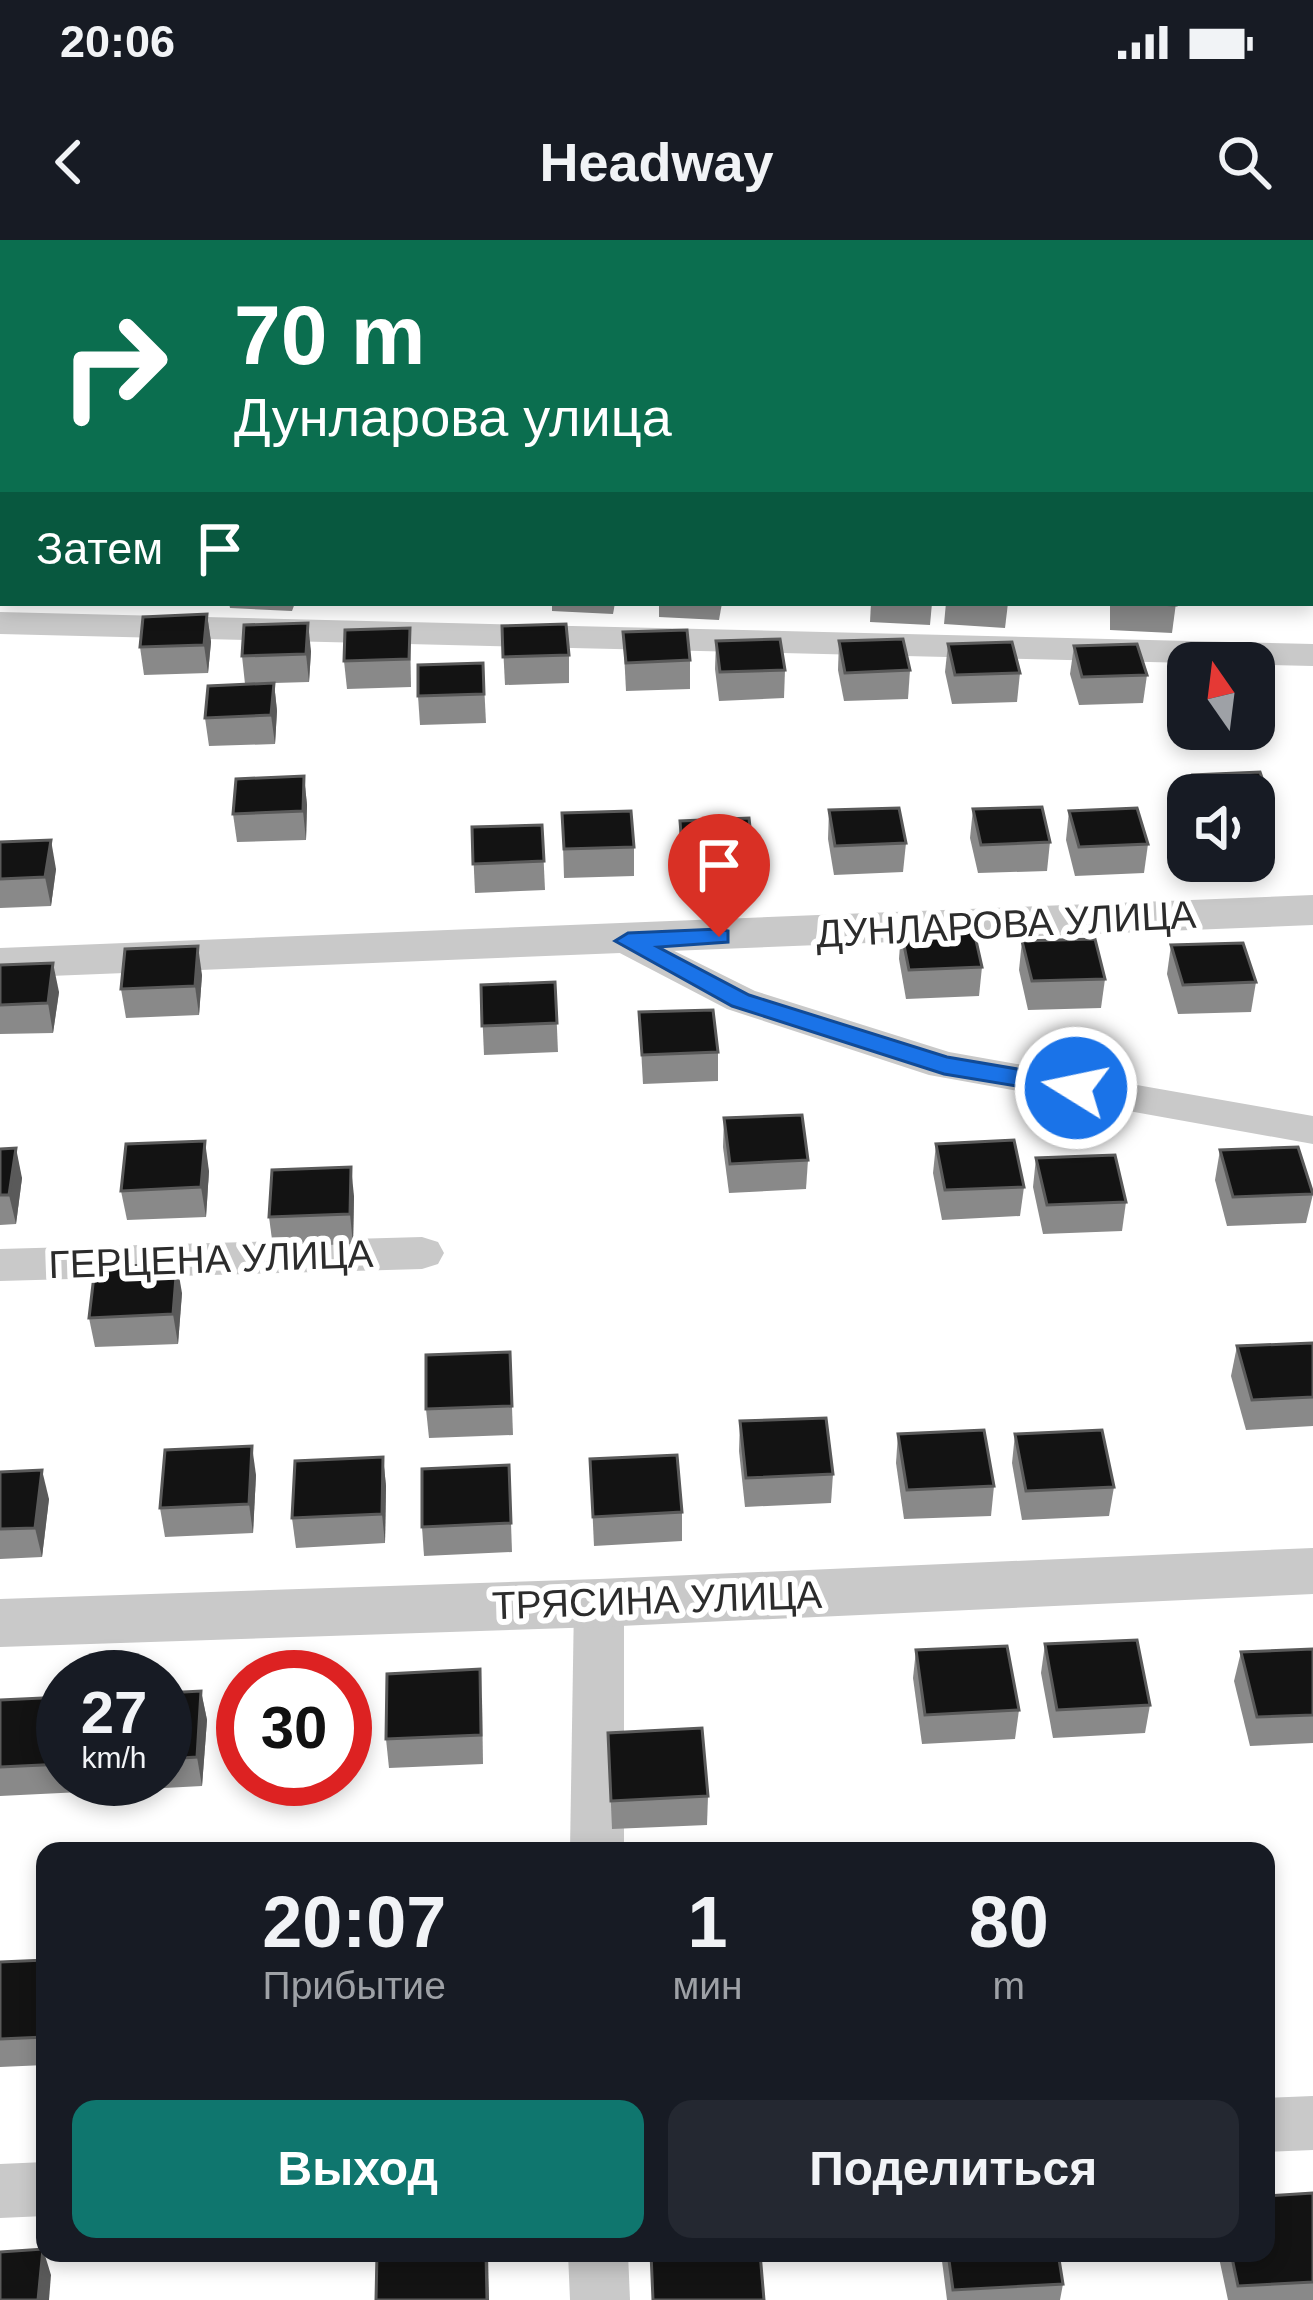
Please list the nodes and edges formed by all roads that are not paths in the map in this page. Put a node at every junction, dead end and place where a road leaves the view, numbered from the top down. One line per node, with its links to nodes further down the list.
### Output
1 (0, 623): 2 (street)
2 (1313, 655)
3 (1313, 910): 4 (street, ДУНЛАРОВА УЛИЦА)
4 (628, 941): 5 (street, ДУНЛАРОВА УЛИЦА); 6 (street, ДУНЛАРОВА УЛИЦА)
5 (0, 963)
6 (1313, 1130)
7 (422, 1253): 8 (street, ГЕРЦЕНА УЛИЦА)
8 (0, 1265)
9 (1313, 1571): 10 (street, ТРЯСИНА УЛИЦА)
10 (599, 1603): 11 (street, ТРЯСИНА УЛИЦА); 12 (street)
11 (0, 1623)
12 (597, 1842)
13 (1313, 2123): 14 (street)
14 (1275, 2125)
15 (36, 2190): 16 (street)
16 (0, 2192)
17 (598, 2262): 18 (street)
18 (600, 2300)

